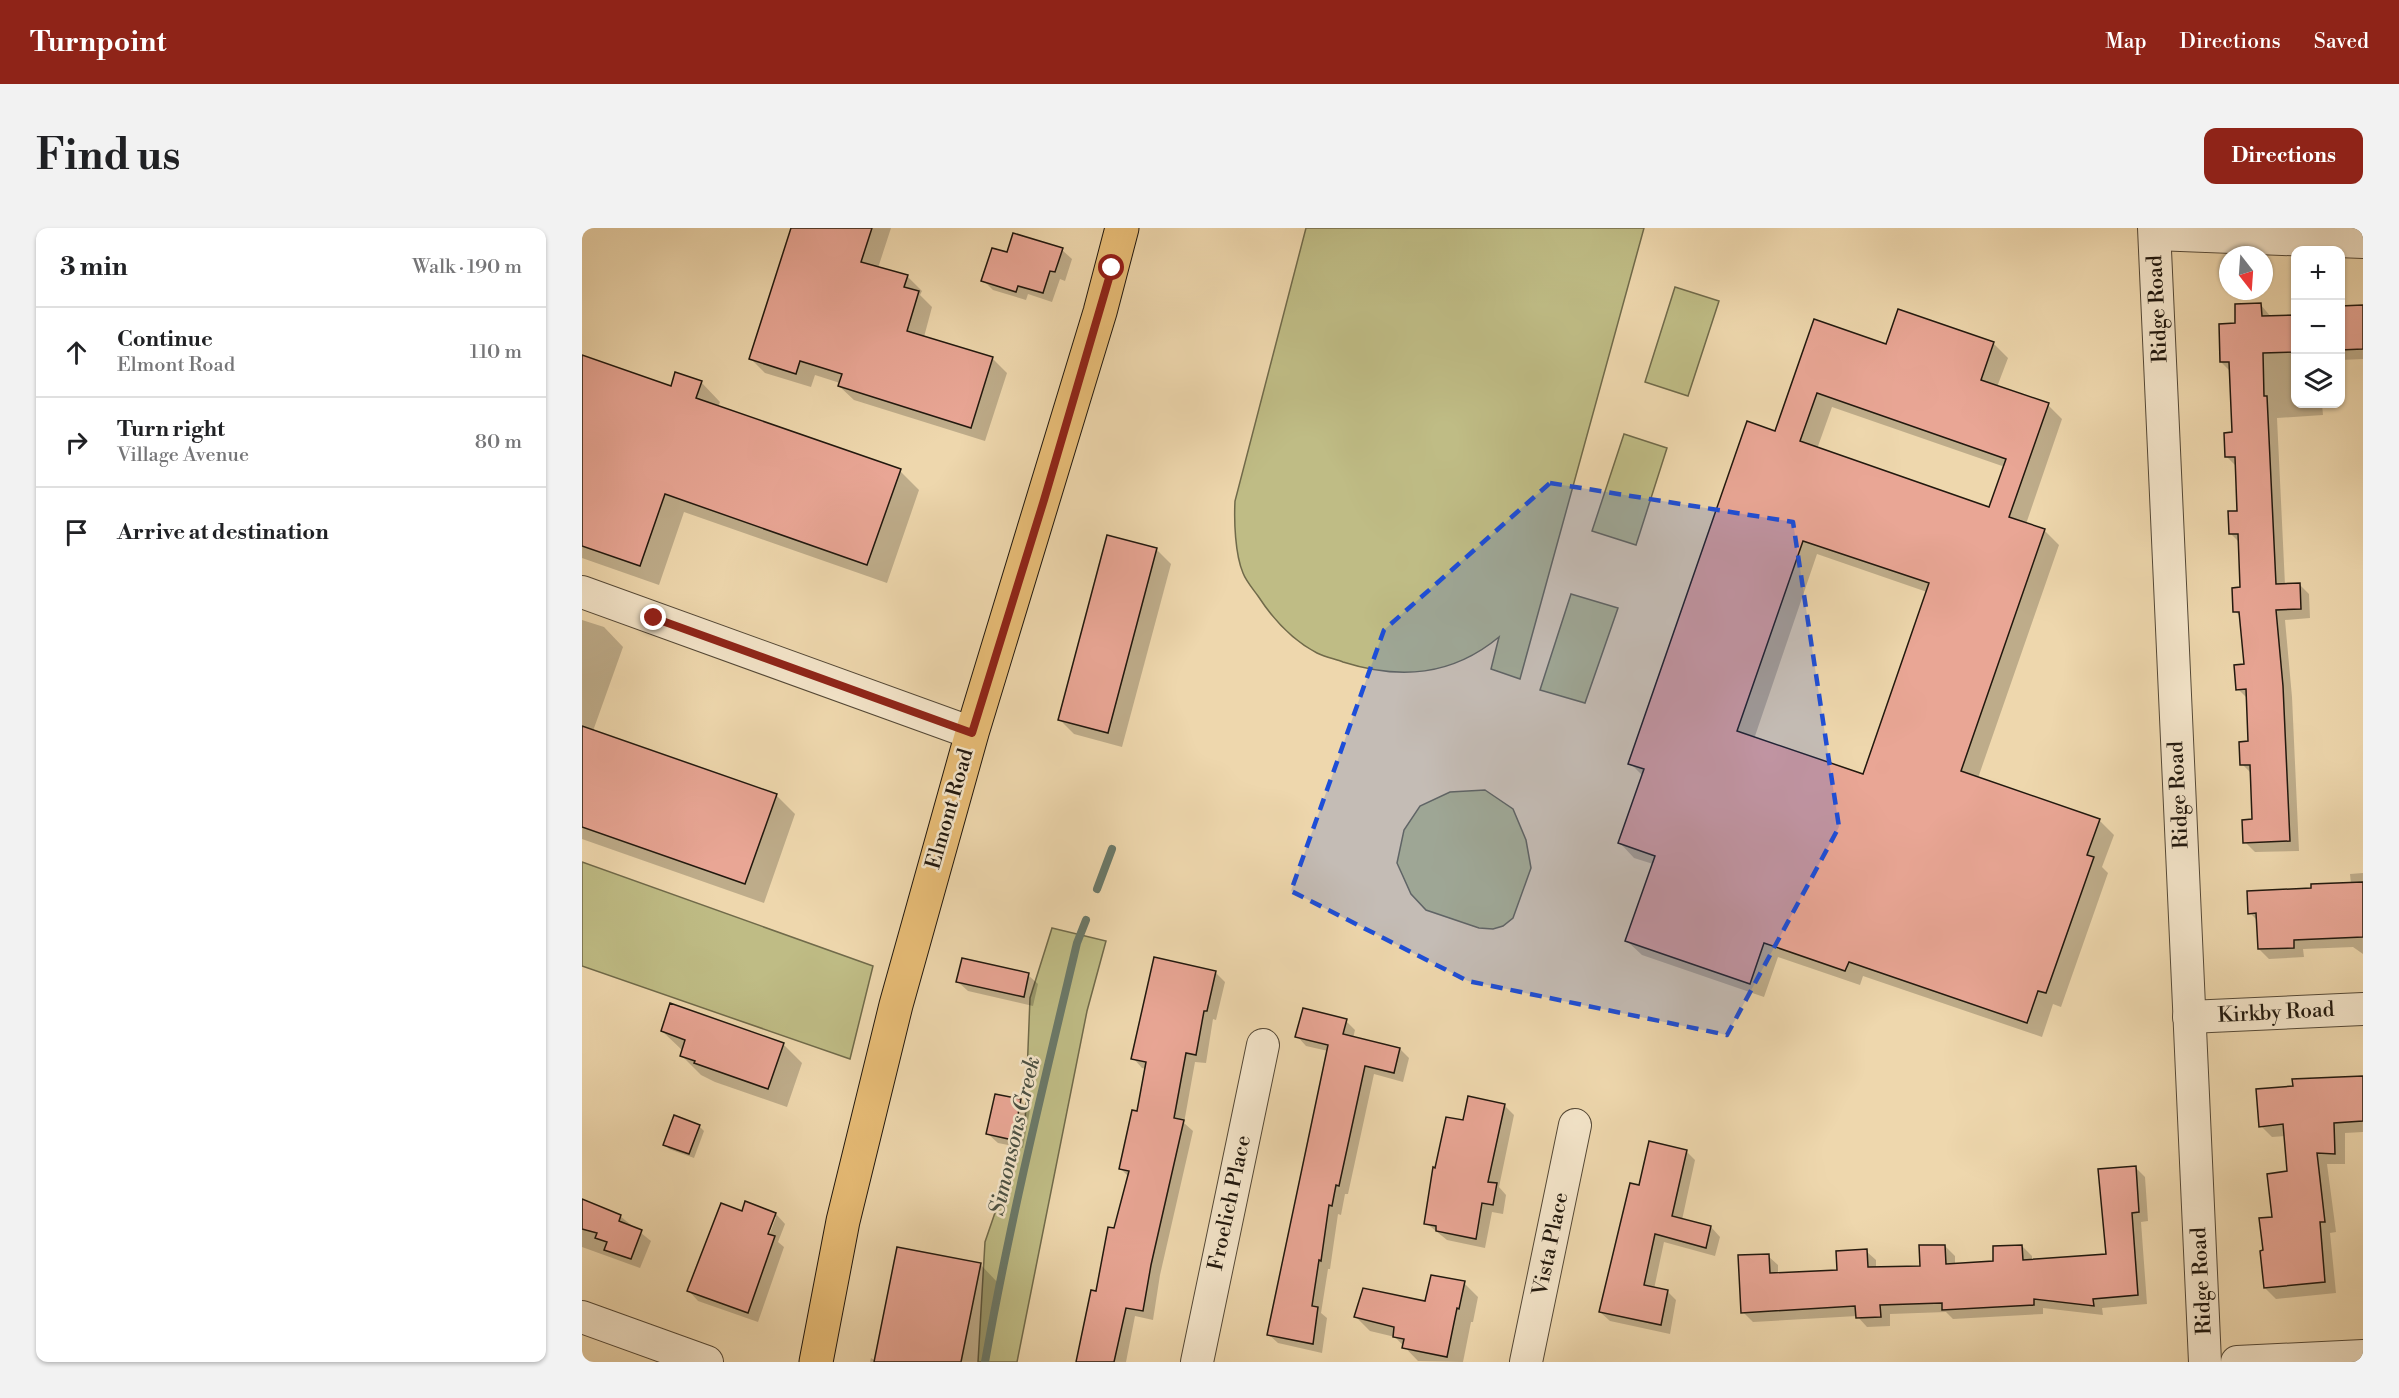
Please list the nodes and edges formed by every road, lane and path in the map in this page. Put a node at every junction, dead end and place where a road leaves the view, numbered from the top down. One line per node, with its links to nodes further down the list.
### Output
1 (1122, 228): 5 (main road, Elmont Road)
2 (2154, 231): 3 (street); 7 (street, Ridge Road)
3 (2363, 242)
4 (582, 592): 5 (street)
5 (972, 733): 13 (main road, Elmont Road)
6 (2363, 1009): 7 (street, Kirkby Road)
7 (2189, 1017): 16 (street, Ridge Road)
8 (1263, 1045): 14 (street, Froelich Place)
9 (1575, 1125): 15 (street, Vista Place)
10 (582, 1317): 12 (street)
11 (2363, 1356): 17 (street)
12 (707, 1362)
13 (816, 1362)
14 (1197, 1362)
15 (1526, 1362)
16 (2205, 1362)
17 (2237, 1362)

